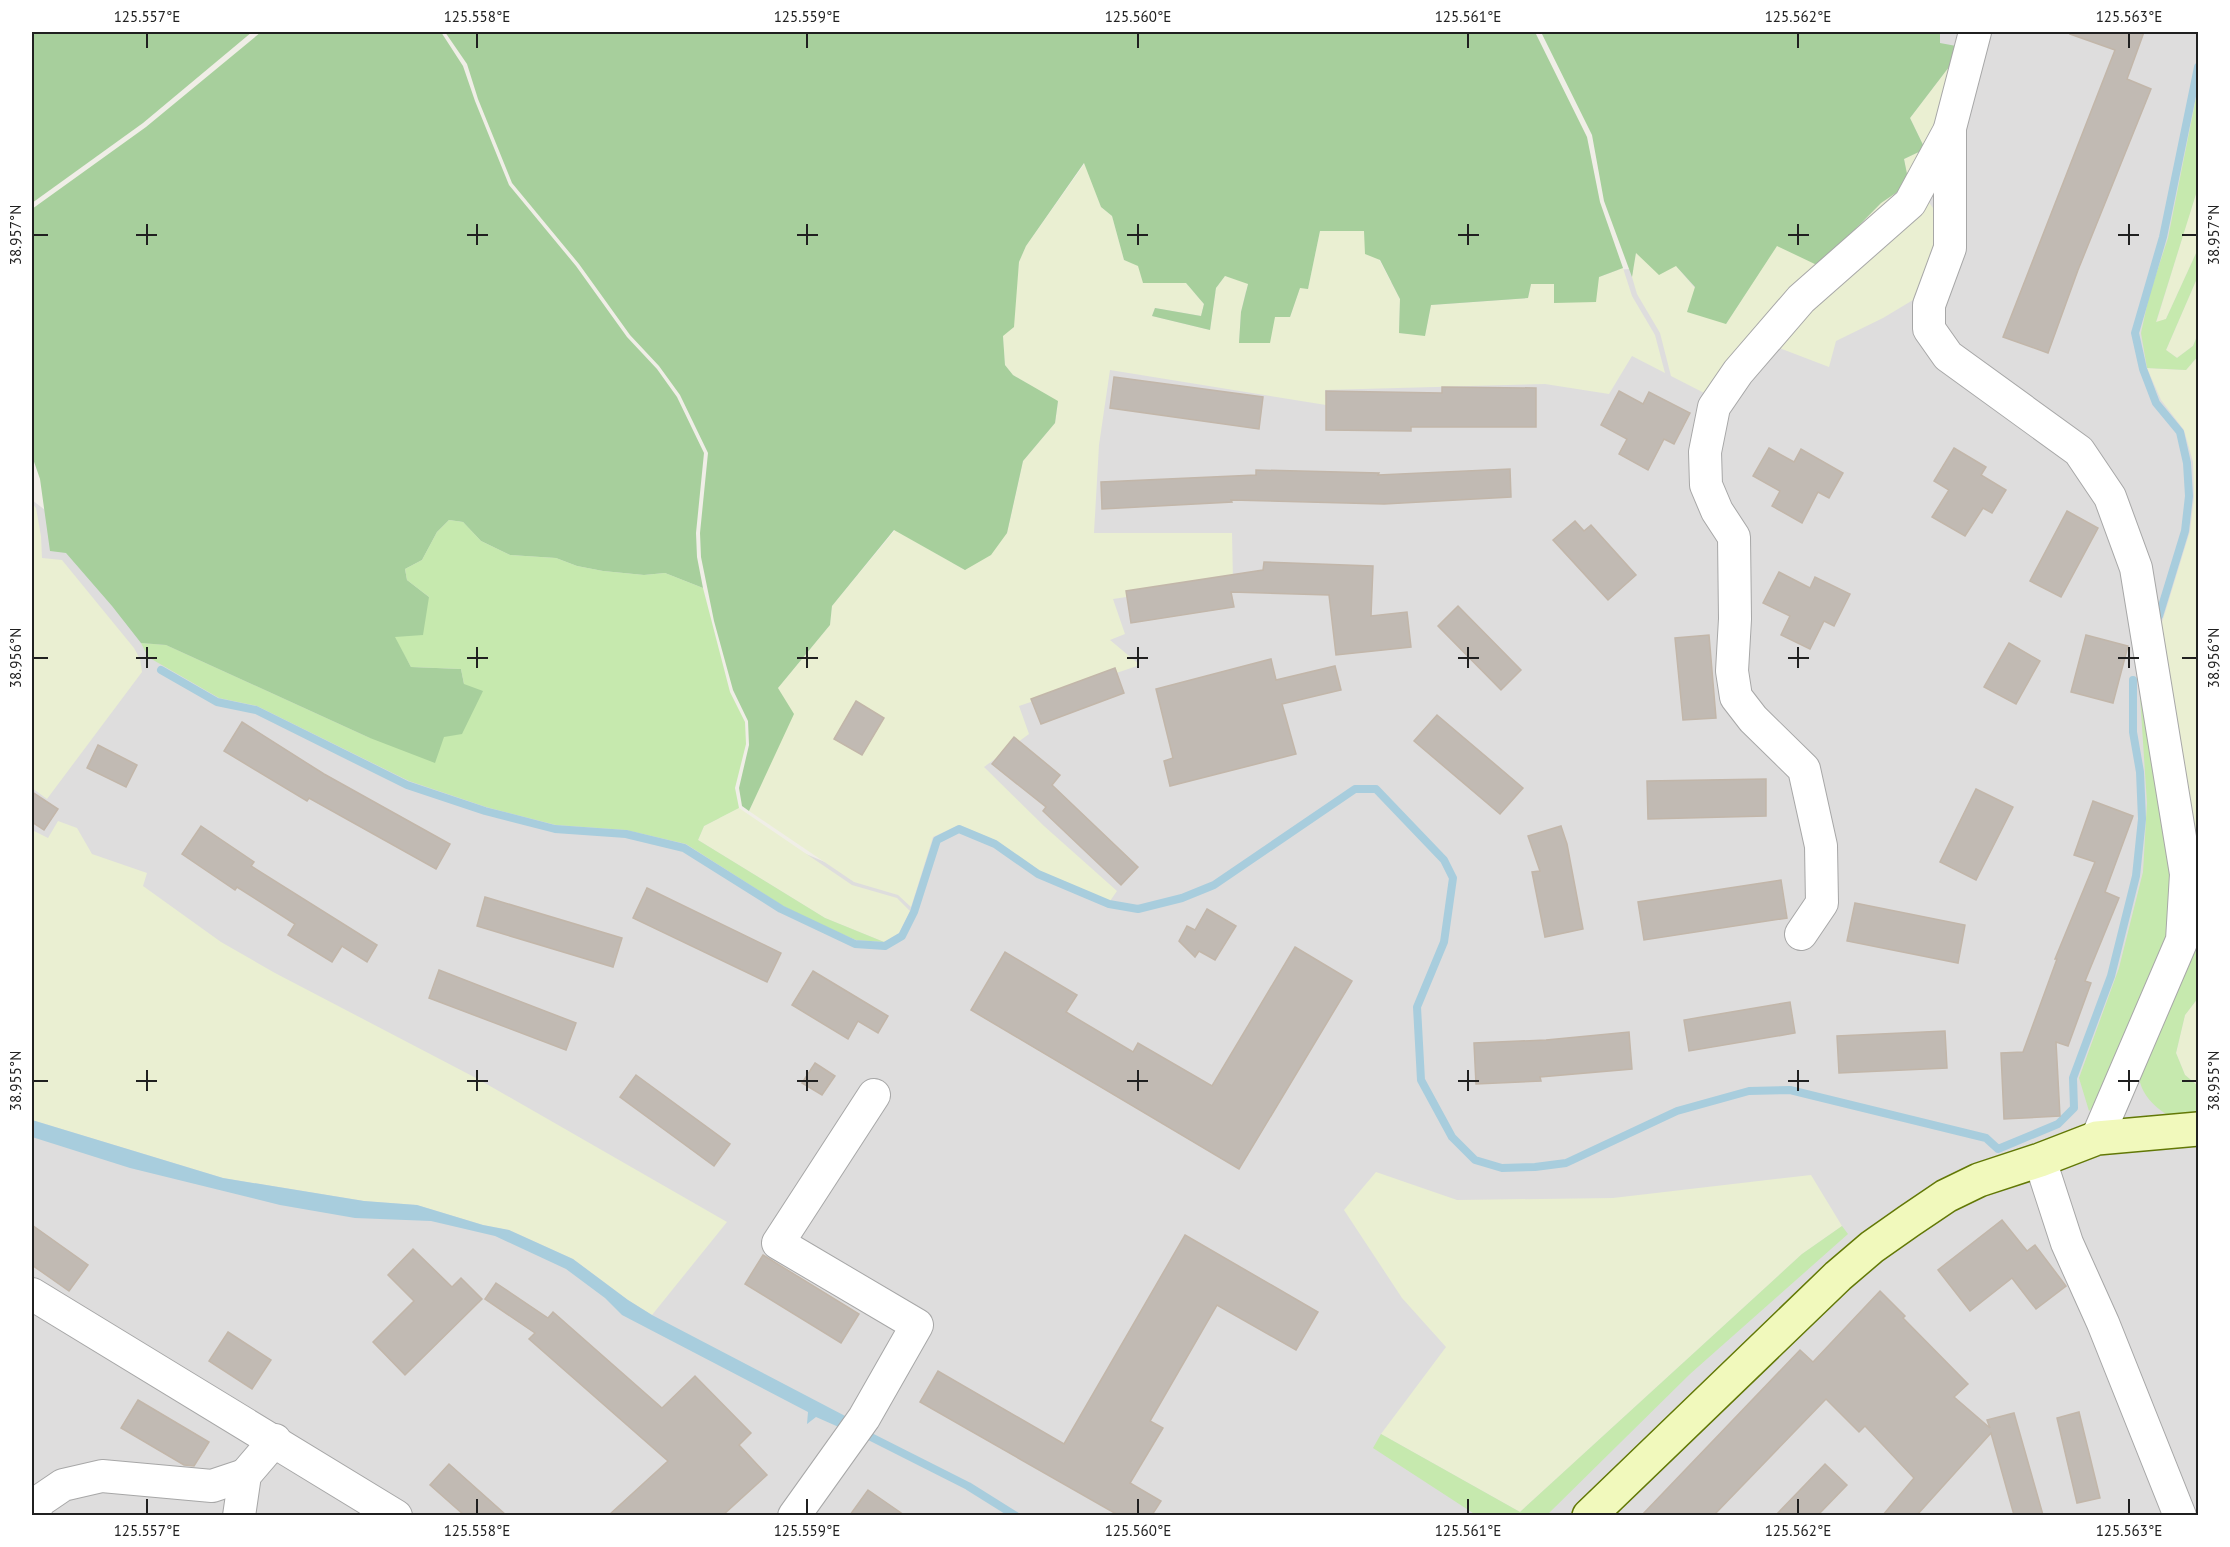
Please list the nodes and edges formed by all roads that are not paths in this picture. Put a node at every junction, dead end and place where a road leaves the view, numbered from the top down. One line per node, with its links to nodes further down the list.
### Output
1 (1975, 32): 2 (street)
2 (1950, 128): 4 (street); 5 (street)
3 (2199, 905): 5 (street)
4 (1801, 934)
5 (2182, 940): 8 (street)
6 (874, 1095): 16 (street)
7 (2199, 1129): 8 (street)
8 (2097, 1138): 9 (street)
9 (2040, 1160): 17 (street); 18 (street)
10 (32, 1294): 11 (street)
11 (275, 1440): 12 (street); 15 (street)
12 (245, 1475): 13 (street); 14 (street)
13 (33, 1515)
14 (239, 1515)
15 (396, 1515)
16 (794, 1515)
17 (1589, 1515)
18 (2180, 1515)

